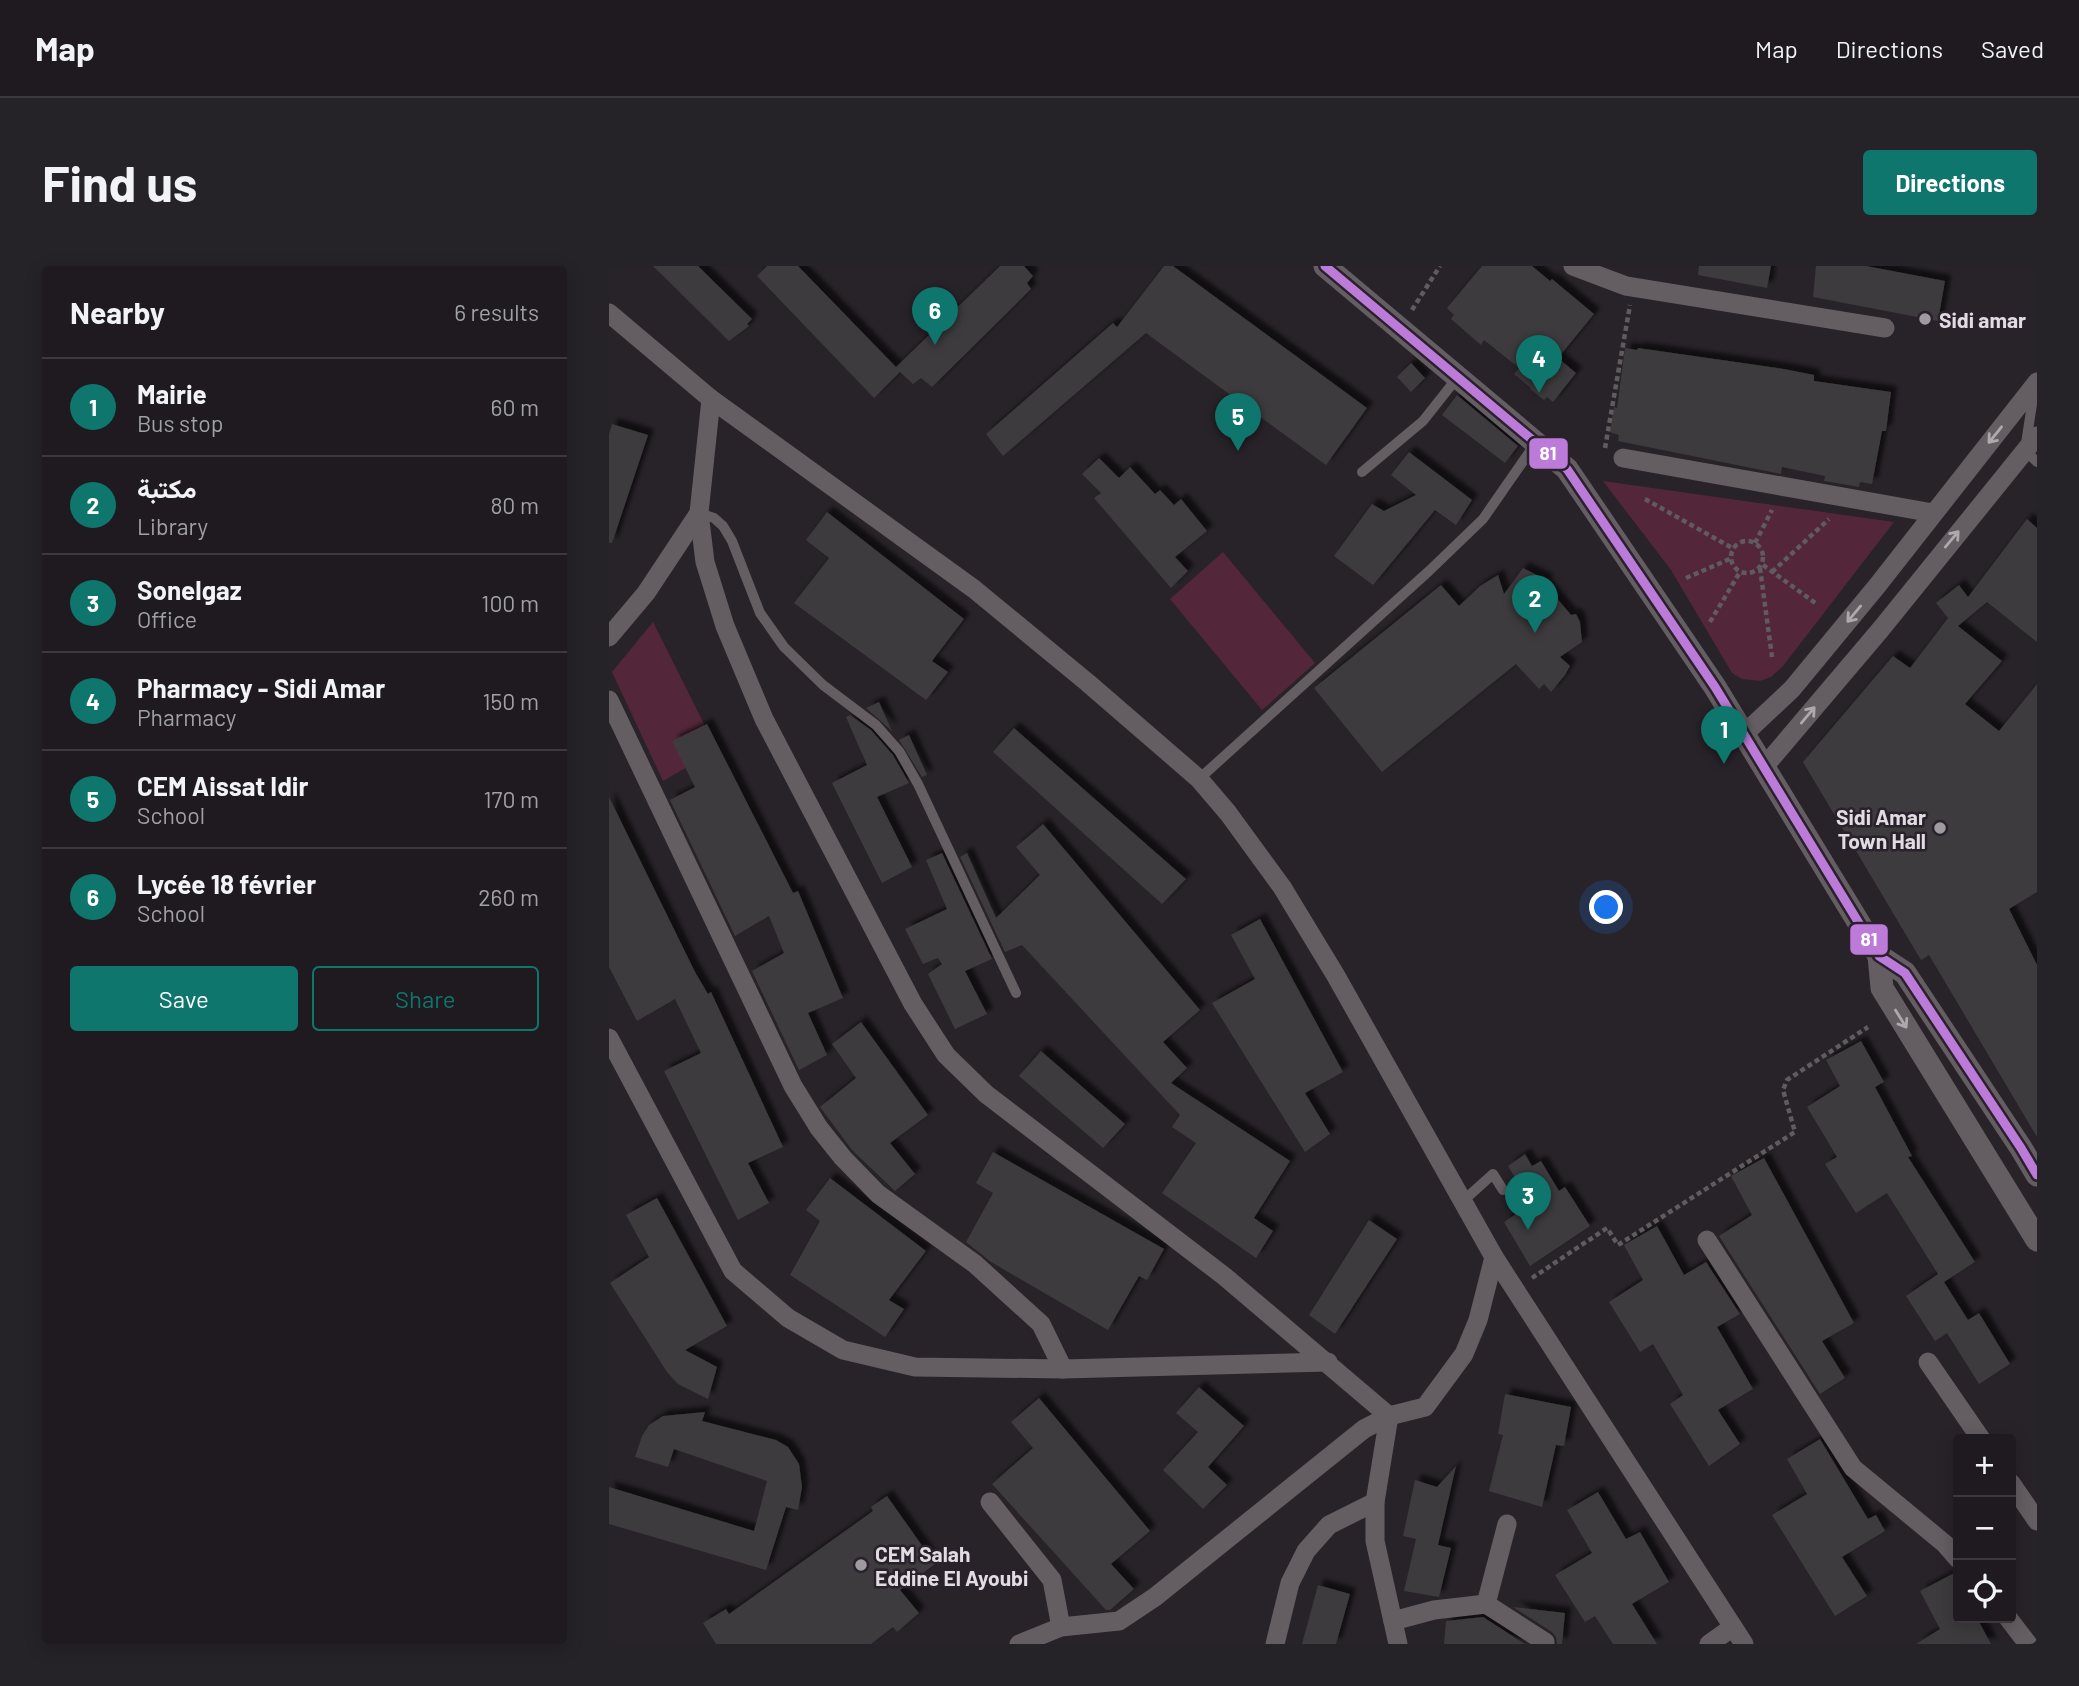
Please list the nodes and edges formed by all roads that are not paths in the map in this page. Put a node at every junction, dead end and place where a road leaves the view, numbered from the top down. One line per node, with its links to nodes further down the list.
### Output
1 (1325, 266): 5 (street)
2 (1573, 266): 4 (street)
3 (609, 313): 7 (street)
4 (1885, 328)
5 (1458, 378): 8 (street); 11 (lane)
6 (2036, 384): 9 (lane); 13 (street, one-way to 13)
7 (711, 399): 12 (street); 18 (street)
8 (1535, 444): 16 (street); 18 (lane)
9 (2033, 449): 17 (street, one-way to 9)
10 (1613, 455): 13 (street)
11 (1362, 472)
12 (699, 513): 14 (street); 20 (lane); 28 (street)
13 (1933, 513): 16 (street, one-way to 16)
14 (609, 638)
15 (609, 700): 30 (street)
16 (1744, 734): 17 (street)
17 (1763, 767): 19 (street)
18 (1199, 779): 24 (street)
19 (1879, 956): 22 (street); 26 (street, one-way to 26)
20 (1016, 993)
21 (609, 1038): 30 (street)
22 (2037, 1175)
23 (1503, 1190): 24 (lane)
24 (1463, 1201): 27 (street)
25 (1707, 1240): 38 (street)
26 (2037, 1240)
27 (1494, 1257): 31 (street); 43 (street)
28 (1328, 1362): 30 (street); 31 (street)
29 (1928, 1362): 32 (street)
30 (1063, 1369)
31 (1389, 1416): 35 (street); 42 (street)
32 (1978, 1434)
33 (2016, 1490): 36 (street)
34 (990, 1502): 42 (street)
35 (1375, 1502): 40 (street); 46 (street)
36 (2037, 1521)
37 (1507, 1524): 39 (street)
38 (1953, 1553)
39 (1486, 1604): 40 (street); 44 (street)
40 (1393, 1621): 47 (street)
41 (2012, 1623): 49 (street)
42 (1061, 1627): 45 (street)
43 (1738, 1636): 48 (street)
44 (1545, 1642)
45 (1019, 1644)
46 (1275, 1644)
47 (1398, 1644)
48 (1709, 1644)
49 (2028, 1644)

